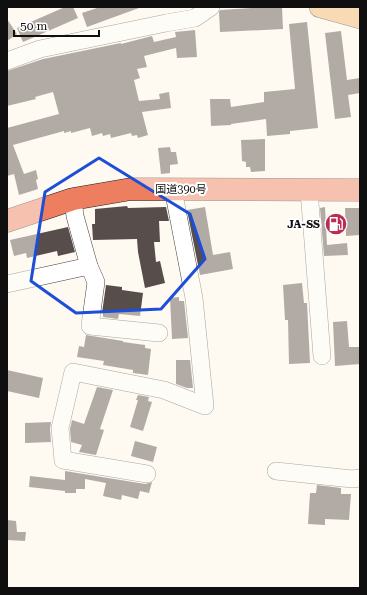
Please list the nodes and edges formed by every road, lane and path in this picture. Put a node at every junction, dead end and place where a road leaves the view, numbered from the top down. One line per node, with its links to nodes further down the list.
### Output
1 (211, 7): 4 (street)
2 (320, 7): 3 (main road)
3 (360, 18)
4 (7, 61)
5 (173, 189): 6 (highway, 国道390号); 8 (highway, 国道390号); 15 (street)
6 (309, 190): 7 (highway, 国道390号); 13 (street)
7 (360, 190)
8 (73, 198): 9 (highway, 国道390号); 10 (street)
9 (7, 221)
10 (89, 266): 11 (street); 12 (street)
11 (7, 284)
12 (159, 333)
13 (322, 356)
14 (276, 471): 16 (street)
15 (147, 474)
16 (360, 478)

